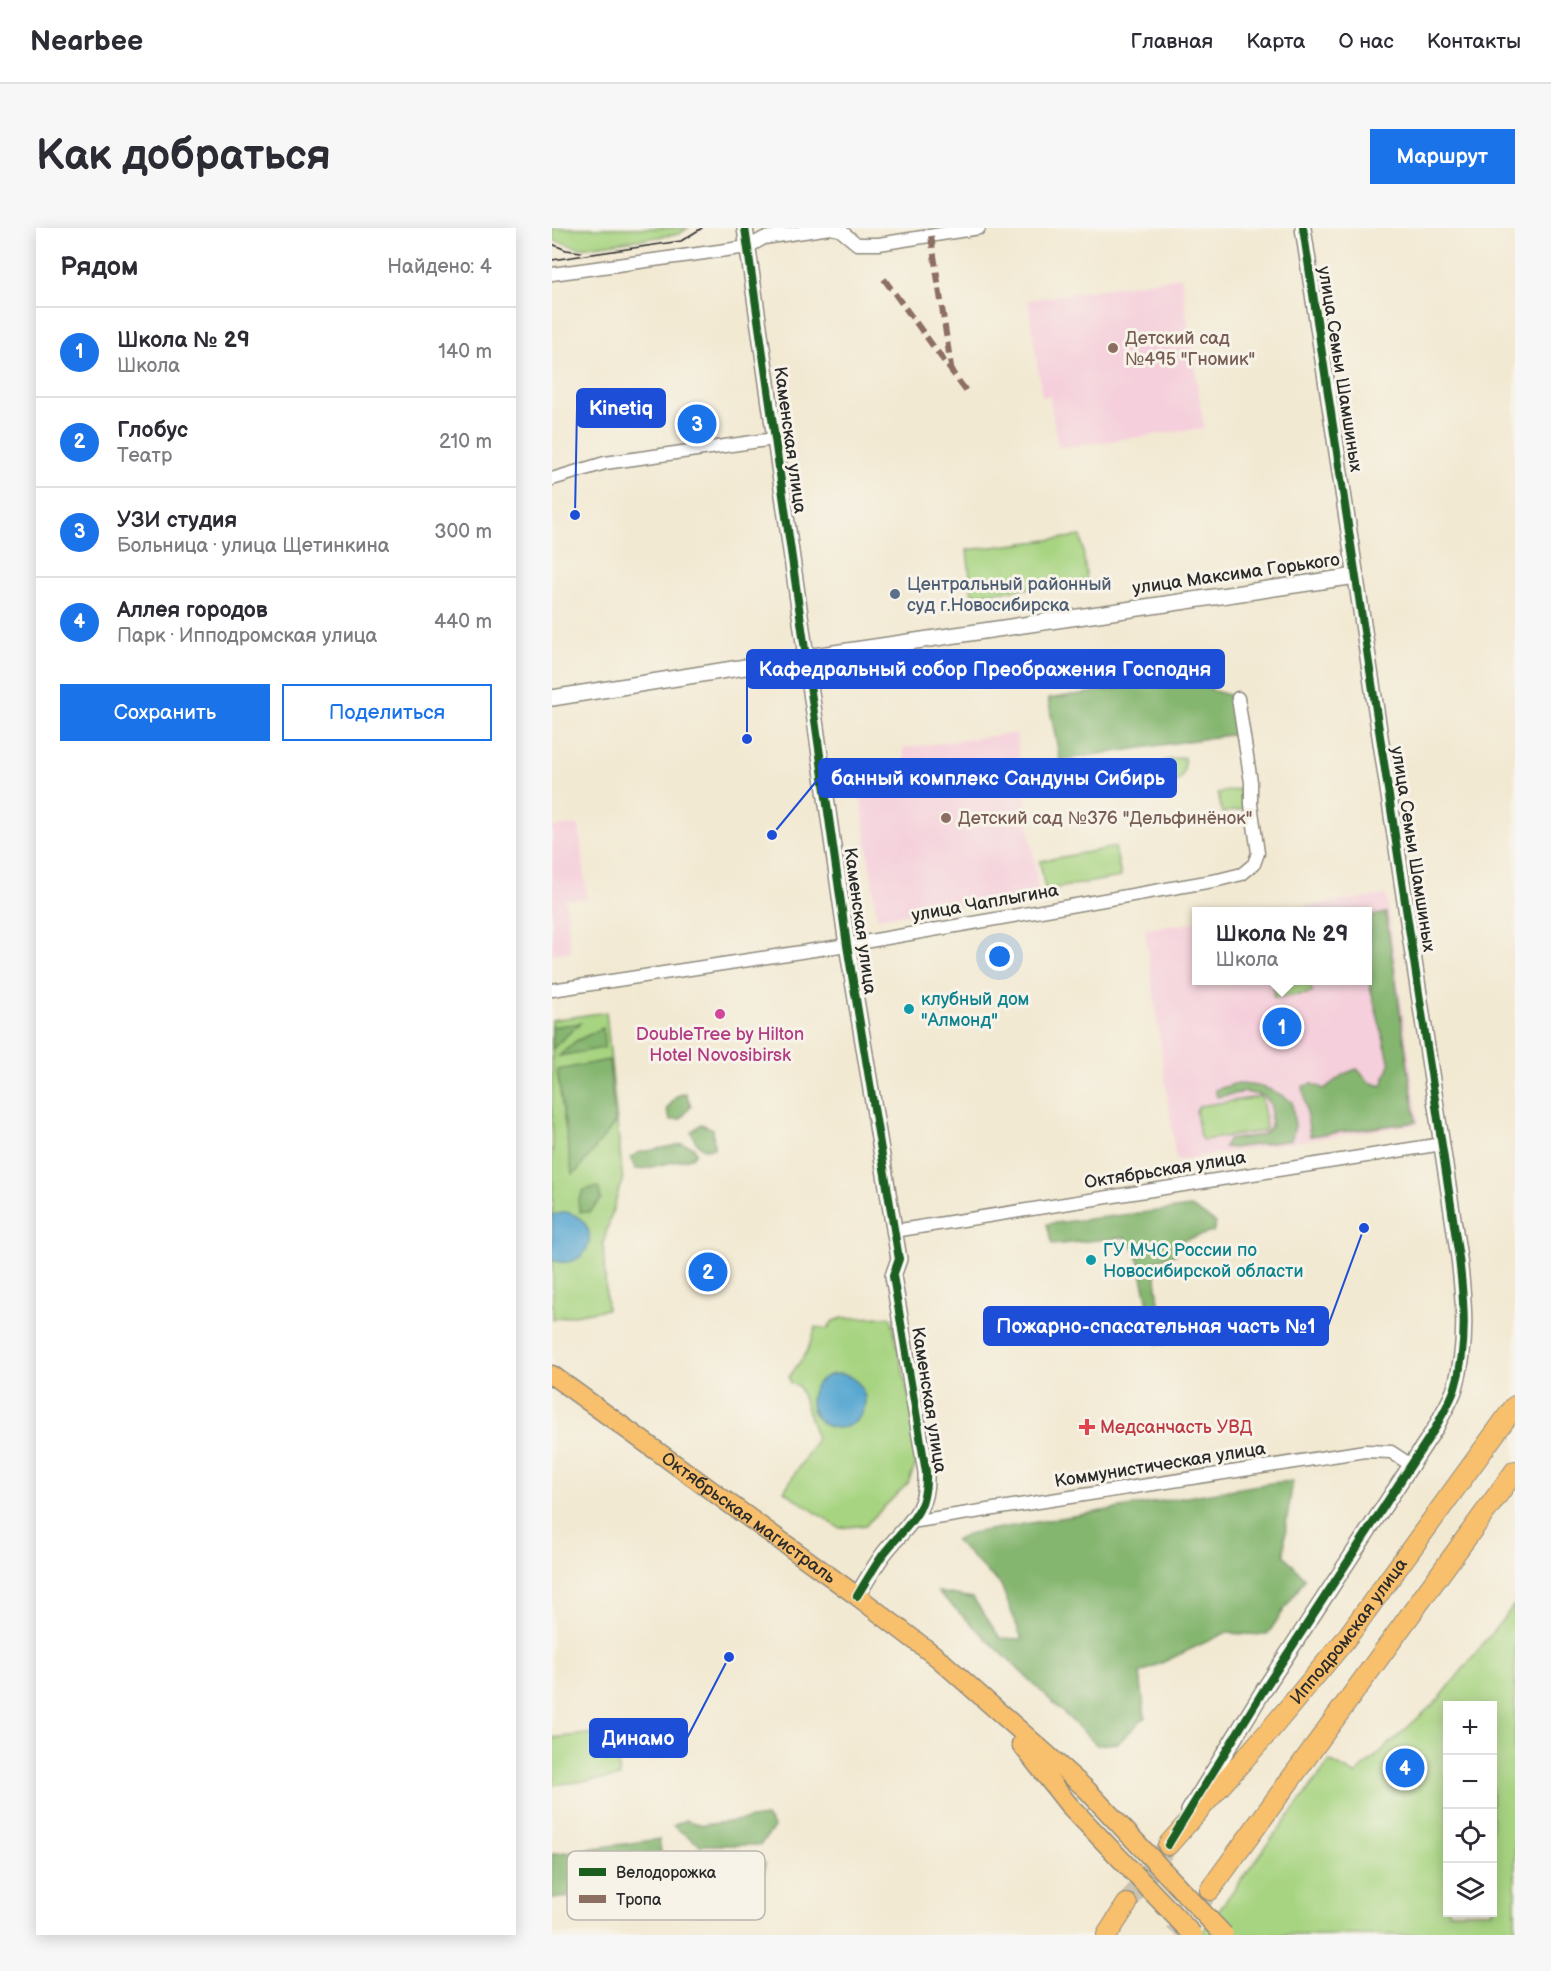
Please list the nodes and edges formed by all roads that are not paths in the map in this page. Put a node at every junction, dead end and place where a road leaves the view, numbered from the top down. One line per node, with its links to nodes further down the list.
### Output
1 (745, 228): 4 (street, Каменская улица)
2 (979, 228): 4 (street)
3 (1303, 228): 8 (street, улица Семьи Шамшиных)
4 (748, 246): 5 (street); 6 (street, Каменская улица)
5 (552, 274)
6 (774, 439): 7 (street); 9 (street, Каменская улица)
7 (552, 479)
8 (1356, 576): 9 (street, улица Максима Горького); 14 (street, улица Семьи Шамшиных)
9 (807, 657): 10 (street, улица Максима Горького); 12 (street, Каменская улица)
10 (552, 698)
11 (1238, 698): 12 (street, улица Чаплыгина)
12 (847, 945): 13 (street, улица Чаплыгина); 15 (street, Каменская улица)
13 (552, 990)
14 (1442, 1144): 15 (street, Октябрьская улица); 18 (street, улица Семьи Шамшиных)
15 (894, 1231): 20 (street, Каменская улица)
16 (552, 1375): 21 (main road, Октябрьская магистраль)
17 (1515, 1406): 23 (highway, Ипподромская улица)
18 (1411, 1465): 20 (street, Коммунистическая улица); 23 (street, улица Семьи Шамшиных)
19 (1515, 1471): 24 (highway)
20 (911, 1522): 21 (street, Каменская улица)
21 (857, 1596): 22 (main road, Октябрьская магистраль)
22 (996, 1712): 27 (main road, Октябрьская магистраль, bridge); 28 (main road, Октябрьская магистраль, bridge)
23 (1168, 1845)
24 (1210, 1890)
25 (1127, 1904): 26 (highway)
26 (1107, 1935)
27 (1193, 1935)
28 (1224, 1935)

